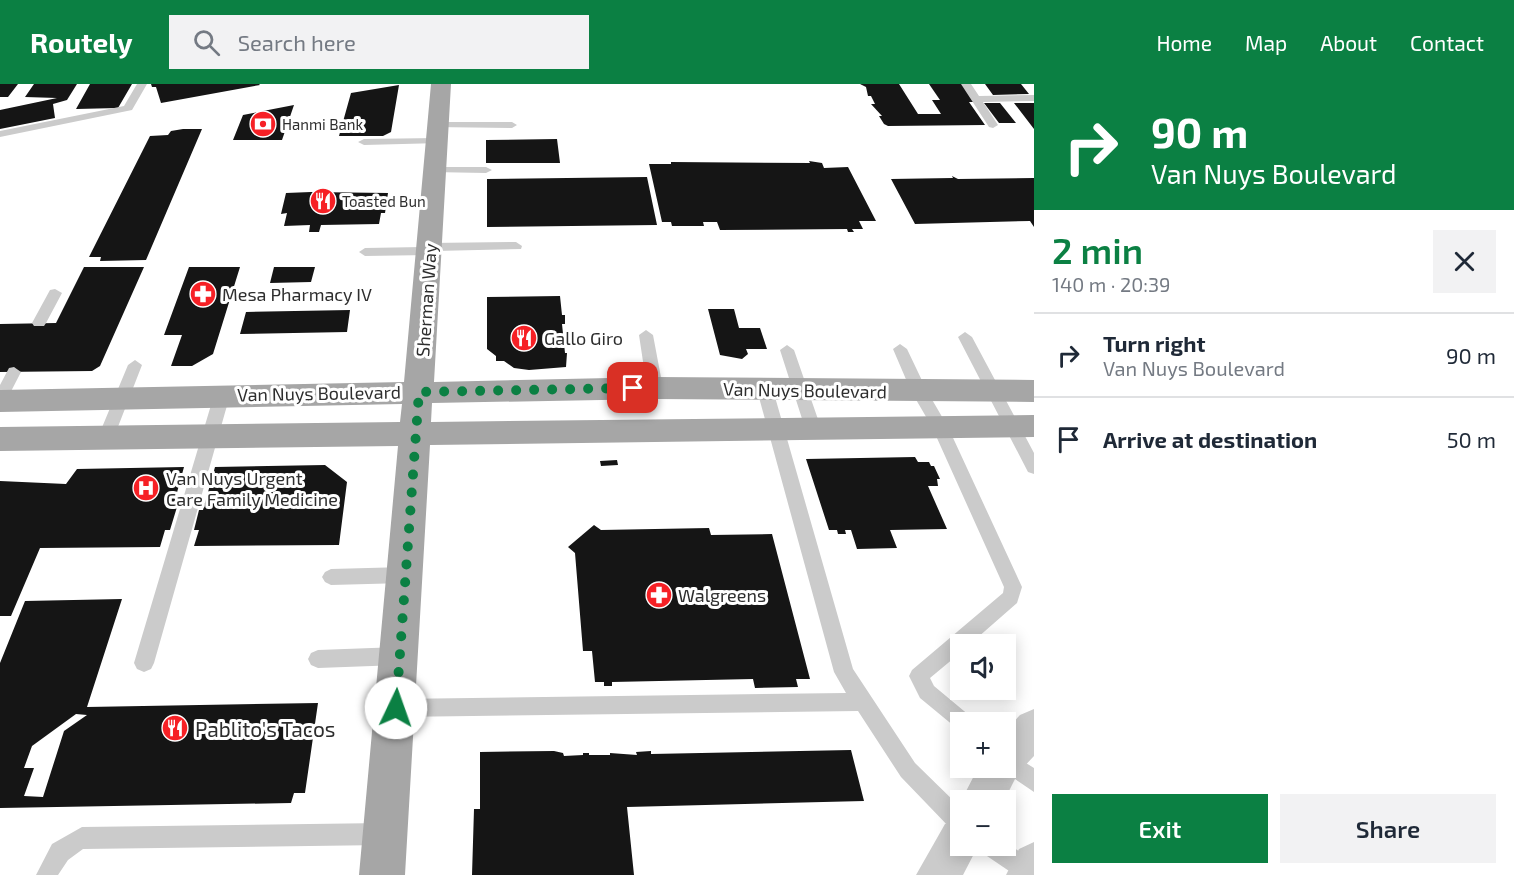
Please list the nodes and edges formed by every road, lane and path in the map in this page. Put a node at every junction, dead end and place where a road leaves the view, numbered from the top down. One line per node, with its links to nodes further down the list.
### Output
1 (142, 84): 8 (lane)
2 (441, 84): 9 (main road, Sherman Way)
3 (966, 84): 4 (lane)
4 (976, 99): 5 (lane); 7 (lane)
5 (1034, 99)
6 (512, 125): 9 (lane)
7 (993, 125)
8 (0, 134)
9 (438, 134): 10 (lane); 11 (lane); 12 (main road, Sherman Way)
10 (487, 136)
11 (364, 142)
12 (435, 170): 13 (lane); 15 (main road, Sherman Way)
13 (486, 170)
14 (516, 246): 15 (lane)
15 (429, 249): 16 (lane); 31 (main road, Sherman Way)
16 (365, 252)
17 (55, 293): 18 (lane)
18 (39, 323)
19 (646, 335): 25 (lane)
20 (965, 336): 29 (lane)
21 (900, 349): 28 (lane)
22 (787, 350): 27 (lane)
23 (135, 364): 33 (lane)
24 (14, 372): 34 (lane)
25 (655, 388): 26 (main road, Van Nuys Boulevard); 31 (main road, Van Nuys Boulevard)
26 (765, 390): 27 (main road, Van Nuys Boulevard); 38 (lane)
27 (800, 390): 28 (main road, Van Nuys Boulevard); 37 (lane)
28 (919, 391): 29 (main road, Van Nuys Boulevard); 36 (lane)
29 (995, 391): 30 (main road, Van Nuys Boulevard); 35 (lane)
30 (1034, 391)
31 (419, 392): 32 (main road, Van Nuys Boulevard); 39 (main road, Sherman Way)
32 (222, 395): 33 (main road, Van Nuys Boulevard); 40 (lane)
33 (122, 396): 34 (main road, Van Nuys Boulevard); 41 (lane)
34 (0, 400)
35 (1023, 426): 36 (main road, Van Nuys Boulevard); 43 (lane)
36 (940, 427): 37 (main road, Van Nuys Boulevard); 51 (lane)
37 (813, 428): 38 (main road, Van Nuys Boulevard)
38 (775, 429): 39 (main road, Van Nuys Boulevard); 49 (lane)
39 (416, 434): 40 (main road, Van Nuys Boulevard); 44 (main road, Sherman Way)
40 (210, 436): 41 (main road, Van Nuys Boulevard); 48 (lane)
41 (106, 437): 42 (main road, Van Nuys Boulevard)
42 (0, 439)
43 (1034, 468)
44 (405, 575): 45 (lane); 46 (main road, Sherman Way)
45 (331, 577)
46 (399, 657): 47 (lane); 50 (main road, Sherman Way)
47 (318, 659)
48 (144, 663)
49 (862, 702): 50 (lane); 56 (lane)
50 (396, 708): 57 (main road, Sherman Way)
51 (950, 712)
52 (1034, 728): 53 (street)
53 (1016, 748)
54 (1016, 768): 55 (lane)
55 (1034, 781)
56 (950, 812)
57 (385, 834): 61 (lane); 62 (main road, Sherman Way)
58 (950, 855): 63 (street)
59 (1008, 856): 60 (lane)
60 (1031, 870)
61 (46, 875)
62 (382, 875)
63 (938, 875)

